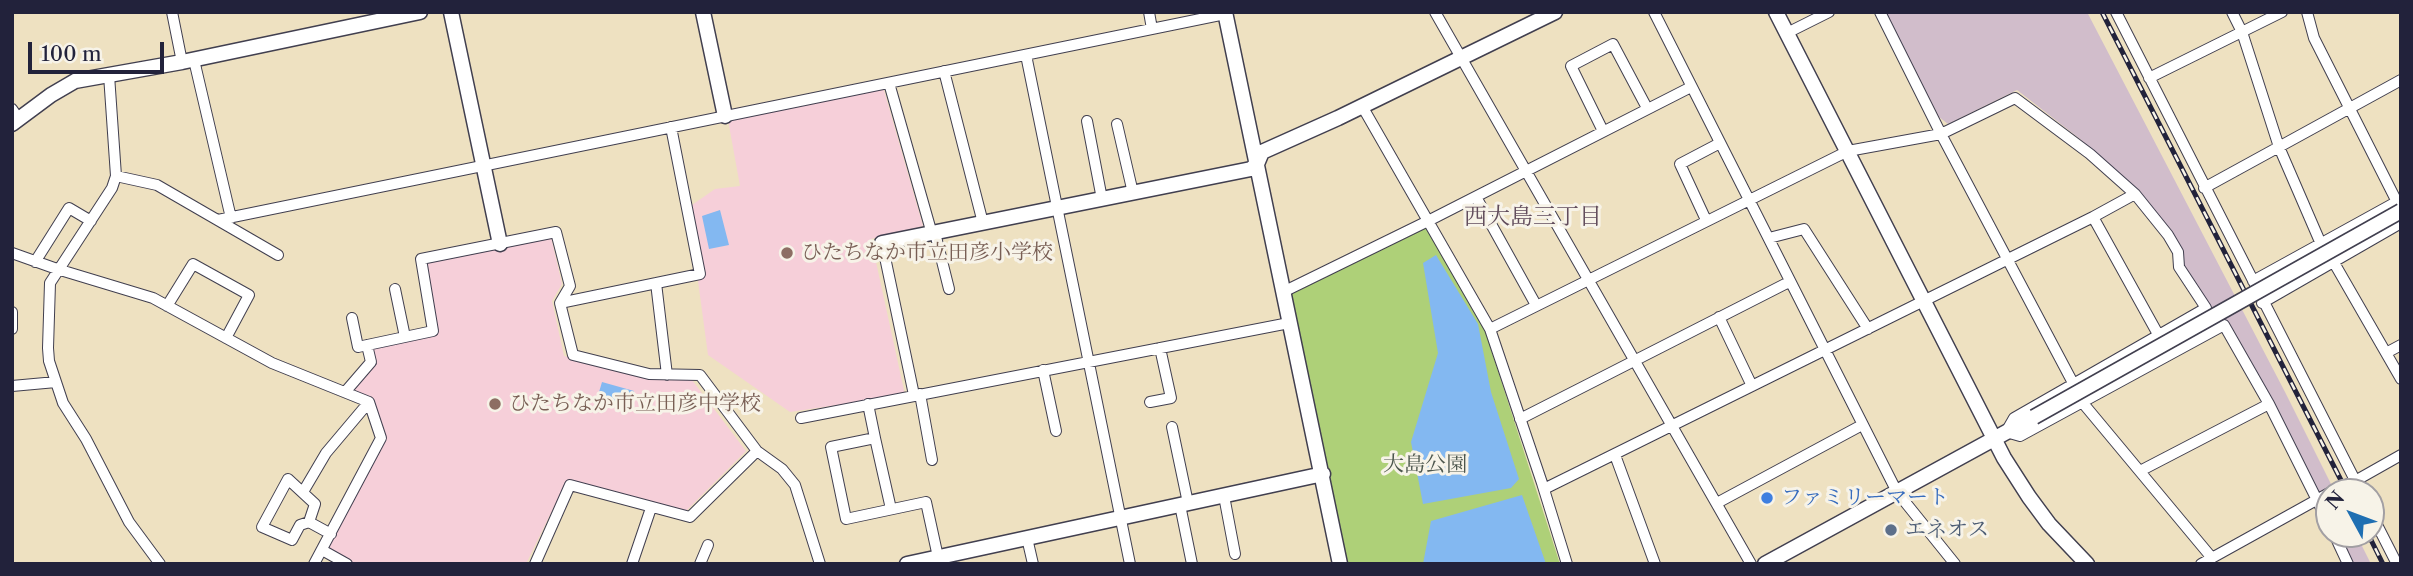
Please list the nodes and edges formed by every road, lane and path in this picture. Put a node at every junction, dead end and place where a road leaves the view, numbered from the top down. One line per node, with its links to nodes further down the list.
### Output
1 (172, 12): 22 (street)
2 (420, 12): 22 (street)
3 (452, 12): 43 (street)
4 (703, 12): 32 (street)
5 (1149, 12): 17 (street)
6 (1435, 12): 21 (street)
7 (1555, 12): 21 (street)
8 (1654, 12): 28 (street)
9 (1776, 12): 19 (street)
10 (1829, 12): 19 (street)
11 (1880, 12): 38 (street)
12 (2116, 12): 25 (street)
13 (2232, 12): 18 (street)
14 (2281, 12): 18 (street)
15 (2307, 12): 31 (street)
16 (1225, 13): 17 (street); 42 (street)
17 (1152, 29): 20 (street)
18 (2242, 32): 25 (street); 40 (street)
19 (1787, 33): 41 (street)
20 (1026, 55): 23 (street); 53 (street)
21 (1462, 56): 29 (street); 44 (street)
22 (188, 61): 24 (street); 55 (street)
23 (944, 71): 27 (street); 60 (street)
24 (109, 75): 33 (street); 45 (street)
25 (2149, 78): 46 (street)
26 (2401, 80): 31 (street)
27 (889, 83): 32 (street); 62 (street)
28 (1691, 87): 30 (street); 39 (street)
29 (1362, 106): 42 (street); 59 (street)
30 (1647, 108): 37 (street); 37 (street)
31 (2349, 108): 40 (street); 52 (street)
32 (725, 116): 36 (street)
33 (14, 117)
34 (1087, 121): 50 (street)
35 (1117, 124): 47 (street)
36 (671, 127): 43 (street); 76 (street)
37 (1603, 131): 44 (street)
38 (1941, 134): 41 (street); 48 (street); 69 (street)
39 (1720, 143): 51 (street); 57 (street)
40 (2279, 147): 46 (street); 66 (street)
41 (1848, 151): 51 (street); 80 (street)
42 (1257, 164): 47 (street); 79 (street)
43 (483, 166): 55 (street); 65 (street)
44 (1526, 170): 49 (street); 73 (street)
45 (116, 176): 56 (street); 58 (street)
46 (2204, 188): 74 (street)
47 (1133, 193): 50 (street)
48 (2135, 194): 54 (street); 92 (street)
49 (1476, 197): 59 (street); 83 (street)
50 (1102, 199): 53 (street)
51 (1748, 199): 57 (street); 63 (street)
52 (2399, 204): 66 (street); 122 (street, bridge)
53 (1058, 208): 60 (street); 101 (street)
54 (2092, 217): 69 (street); 92 (street)
55 (231, 218): 56 (street)
56 (218, 220): 68 (street)
57 (1706, 220): 73 (street)
58 (91, 221): 71 (street); 72 (street)
59 (1429, 221): 79 (street); 90 (street)
60 (983, 223): 62 (street)
61 (2401, 223): 70 (street)
62 (933, 233): 64 (street); 78 (street)
63 (1769, 239): 75 (street); 91 (street)
64 (882, 243): 110 (street)
65 (500, 244): 81 (street); 93 (street)
66 (2321, 244): 74 (street)
67 (12, 253): 71 (street)
68 (278, 255)
69 (2007, 259): 80 (street); 106 (street)
70 (2333, 261): 82 (street); 99 (street)
71 (35, 262): 72 (street)
72 (57, 269): 84 (street); 105 (street)
73 (1589, 279): 83 (street); 100 (street)
74 (2253, 281): 82 (street)
75 (1789, 282): 86 (street); 98 (street)
76 (656, 283): 81 (street); 103 (street)
77 (395, 289): 93 (street)
78 (948, 289)
79 (1283, 292): 88 (street)
80 (1924, 300): 91 (street); 122 (street)
81 (560, 303): 103 (street)
82 (2262, 303): 130 (street)
83 (1536, 305): 90 (street)
84 (167, 306): 94 (street); 94 (street)
85 (12, 312): 89 (street)
86 (1719, 317): 100 (street); 108 (street)
87 (352, 318): 95 (street)
88 (1289, 323): 97 (street); 129 (street)
89 (12, 329)
90 (1490, 329): 117 (street)
91 (1868, 329): 98 (street)
92 (2159, 336): 106 (street)
93 (405, 337): 95 (street)
94 (226, 338): 109 (street)
95 (367, 345): 109 (street)
96 (2401, 345): 99 (street)
97 (1160, 348): 101 (street); 112 (street)
98 (1825, 350): 108 (street); 118 (street)
99 (2386, 353): 104 (street)
100 (1636, 361): 117 (street); 119 (street)
101 (1089, 362): 102 (street); 142 (street)
102 (1044, 370): 110 (street); 121 (street)
103 (667, 375): 124 (street)
104 (2401, 379)
105 (56, 383): 107 (street); 153 (street)
106 (2073, 383): 122 (street)
107 (12, 386)
108 (1752, 386): 119 (street)
109 (346, 391): 111 (street)
110 (917, 395): 114 (street); 127 (street)
111 (369, 402): 133 (street); 144 (street)
112 (1150, 402)
113 (2082, 402): 115 (street); 122 (street); 128 (street)
114 (868, 404): 116 (street); 123 (street)
115 (2269, 404): 128 (street); 135 (street)
116 (801, 418)
117 (1520, 419): 132 (street)
118 (1862, 425): 134 (street); 138 (street)
119 (1673, 426): 125 (street); 138 (street)
120 (1171, 428): 139 (street)
121 (1056, 431)
122 (2000, 435): 134 (street); 170 (street)
123 (875, 438): 141 (street); 141 (street)
124 (757, 451): 140 (street); 159 (street)
125 (1615, 455): 132 (street); 166 (street)
126 (2401, 455): 131 (street)
127 (932, 460)
128 (2140, 471): 152 (street)
129 (1322, 474): 136 (street); 164 (street)
130 (2353, 478)
131 (2360, 478)
132 (1544, 489): 165 (street)
133 (303, 492): 143 (street); 143 (street)
134 (1897, 492): 168 (street); 169 (street)
135 (2315, 495)
136 (1224, 496): 139 (street); 150 (street)
137 (2315, 500): 152 (street)
138 (1717, 503): 167 (street)
139 (1184, 504): 142 (street); 163 (street)
140 (651, 508): 156 (street); 157 (street)
141 (891, 509): 151 (street)
142 (1121, 518): 145 (street); 162 (street)
143 (309, 522): 144 (street)
144 (331, 534): 149 (street)
145 (1027, 538): 151 (street); 161 (street)
146 (2385, 540): 173 (street)
147 (708, 545): 158 (street)
148 (2341, 548): 172 (street)
149 (322, 550): 154 (street); 155 (street)
150 (1235, 554)
151 (948, 558): 160 (street)
152 (2212, 558): 171 (street)
153 (160, 564)
154 (314, 564)
155 (347, 564)
156 (535, 564)
157 (632, 564)
158 (700, 564)
159 (820, 564)
160 (907, 564)
161 (1033, 564)
162 (1130, 564)
163 (1192, 564)
164 (1340, 564)
165 (1567, 564)
166 (1655, 564)
167 (1751, 564)
168 (1765, 564)
169 (1955, 564)
170 (2087, 564)
171 (2201, 564)
172 (2348, 564)
173 (2397, 564)

